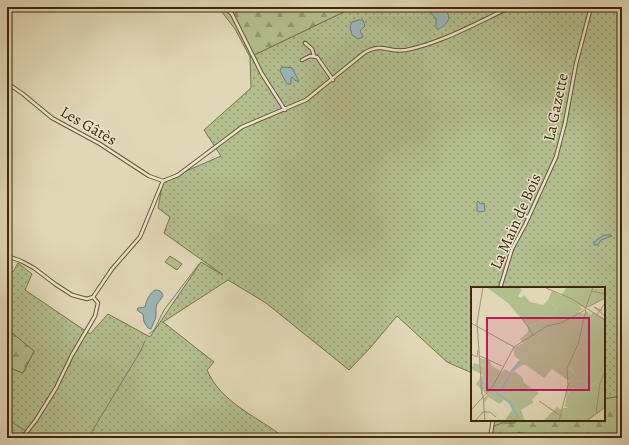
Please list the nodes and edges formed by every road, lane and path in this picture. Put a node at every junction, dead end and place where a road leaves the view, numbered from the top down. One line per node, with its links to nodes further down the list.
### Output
1 (224, 7): 9 (street)
2 (511, 7): 7 (street)
3 (591, 7): 10 (street, La Gazette)
4 (305, 43): 5 (street)
5 (314, 56): 6 (street); 7 (street)
6 (302, 60)
7 (333, 80): 9 (street)
8 (7, 83): 11 (street, Les Gâtès)
9 (285, 110): 11 (street)
10 (554, 164): 13 (street, La Main de Bois)
11 (163, 181): 16 (street)
12 (516, 215): 13 (street)
13 (529, 217): 15 (street, La Main de Bois)
14 (7, 256): 16 (street)
15 (500, 287)
16 (93, 297): 18 (street)
17 (494, 421): 19 (street)
18 (23, 436)
19 (490, 438)

